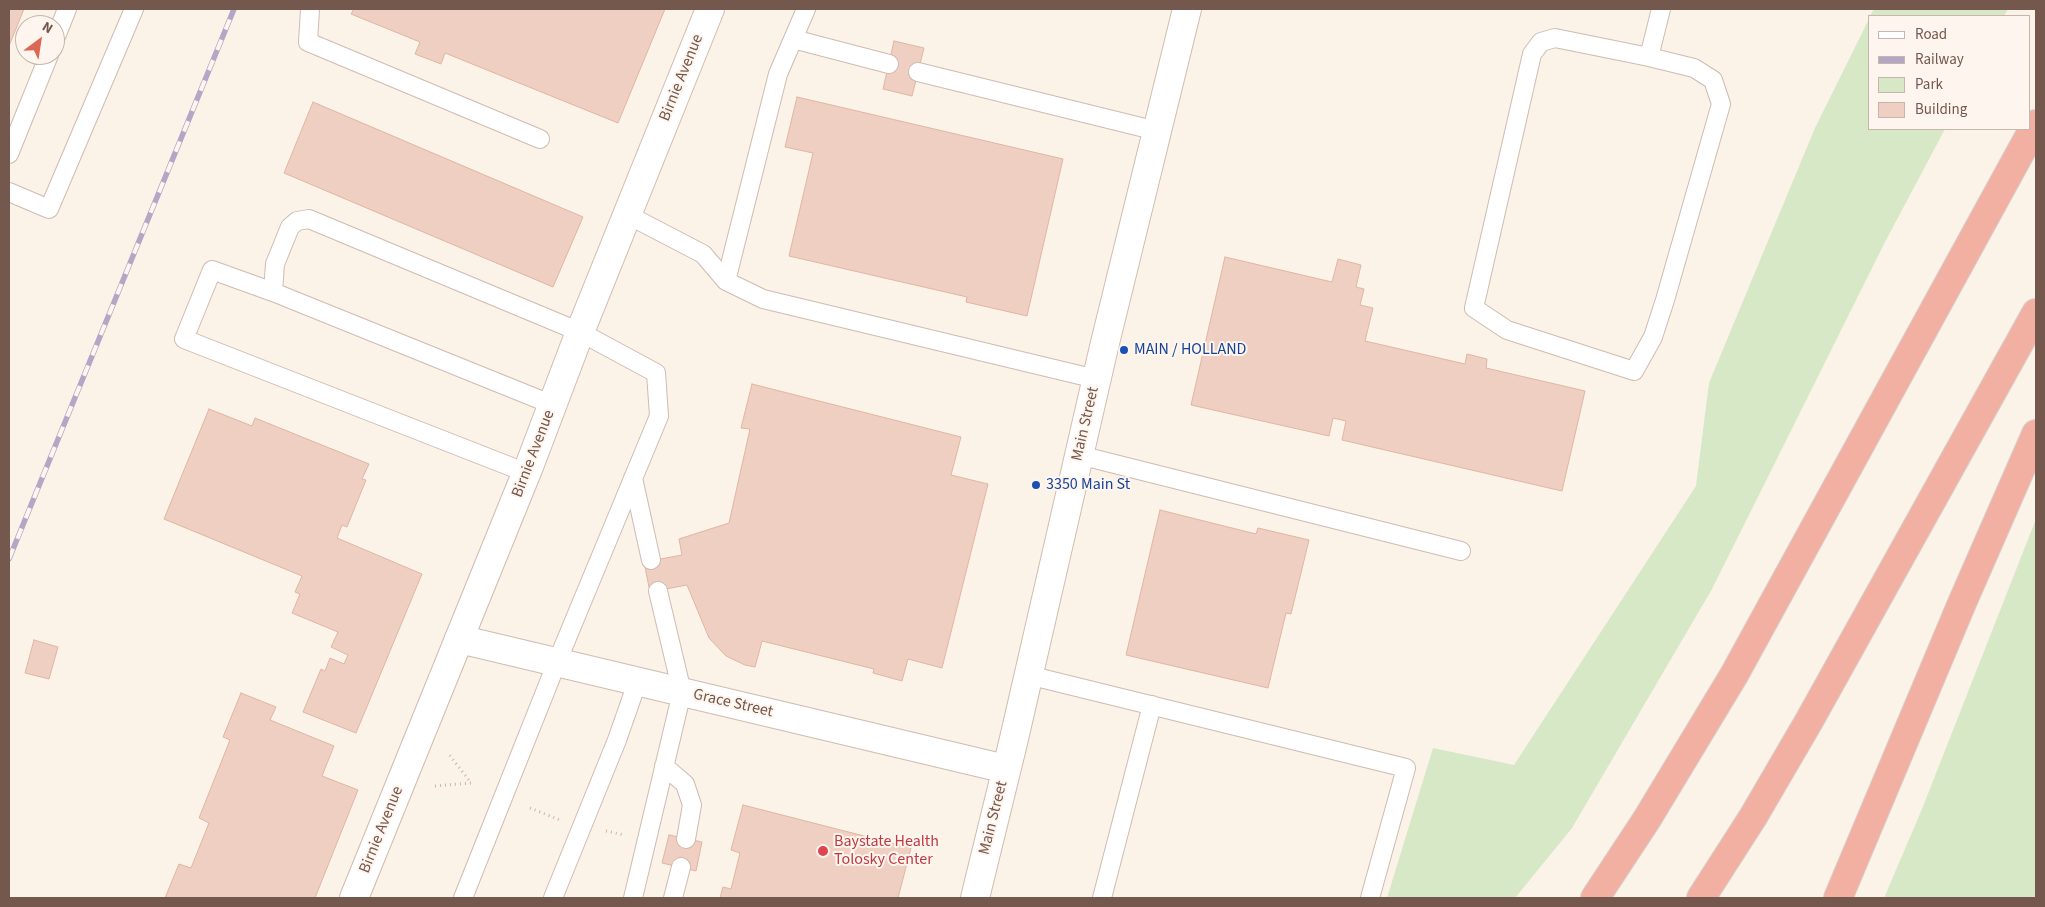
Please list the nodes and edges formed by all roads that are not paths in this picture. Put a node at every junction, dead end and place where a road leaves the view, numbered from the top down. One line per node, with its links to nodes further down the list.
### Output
1 (134, 9): 16 (lane)
2 (310, 9): 14 (lane)
3 (710, 9): 17 (main road, Birnie Avenue)
4 (806, 9): 7 (lane)
5 (1187, 9): 13 (main road, Main Street)
6 (1660, 9): 8 (lane)
7 (793, 40): 9 (lane); 18 (lane)
8 (1649, 57): 8 (lane)
9 (889, 64)
10 (45, 65): 15 (lane)
11 (918, 72): 13 (lane)
12 (2036, 124): 49 (highway)
13 (1157, 131): 22 (main road, Main Street)
14 (540, 139)
15 (9, 154)
16 (9, 192)
17 (628, 215): 18 (lane); 21 (main road, Birnie Avenue)
18 (726, 282): 22 (lane)
19 (273, 292): 21 (lane); 23 (lane); 26 (lane)
20 (2036, 313): 50 (highway)
21 (580, 332): 23 (main road, Birnie Avenue); 27 (lane)
22 (1096, 379): 25 (main road, Main Street)
23 (553, 405): 26 (main road, Birnie Avenue)
24 (2036, 434): 51 (highway)
25 (1079, 455): 28 (lane); 33 (main road, Main Street)
26 (527, 473): 31 (main road, Birnie Avenue)
27 (633, 478): 29 (lane); 32 (lane)
28 (1461, 551)
29 (651, 560)
30 (658, 591): 35 (lane)
31 (459, 639): 32 (main road, Grace Street); 41 (main road, Birnie Avenue)
32 (557, 662): 34 (main road, Grace Street); 42 (lane)
33 (1028, 675): 36 (lane); 38 (main road, Main Street)
34 (638, 680): 35 (main road, Grace Street); 43 (lane)
35 (682, 692): 37 (lane); 38 (main road, Grace Street)
36 (1152, 706): 47 (lane); 48 (lane)
37 (664, 766): 39 (lane); 44 (lane)
38 (1006, 769): 46 (main road, Main Street)
39 (686, 839)
40 (681, 867): 45 (lane)
41 (354, 898)
42 (463, 898)
43 (553, 898)
44 (634, 898)
45 (673, 898)
46 (975, 898)
47 (1102, 898)
48 (1370, 898)
49 (1595, 898)
50 (1701, 898)
51 (1838, 898)

